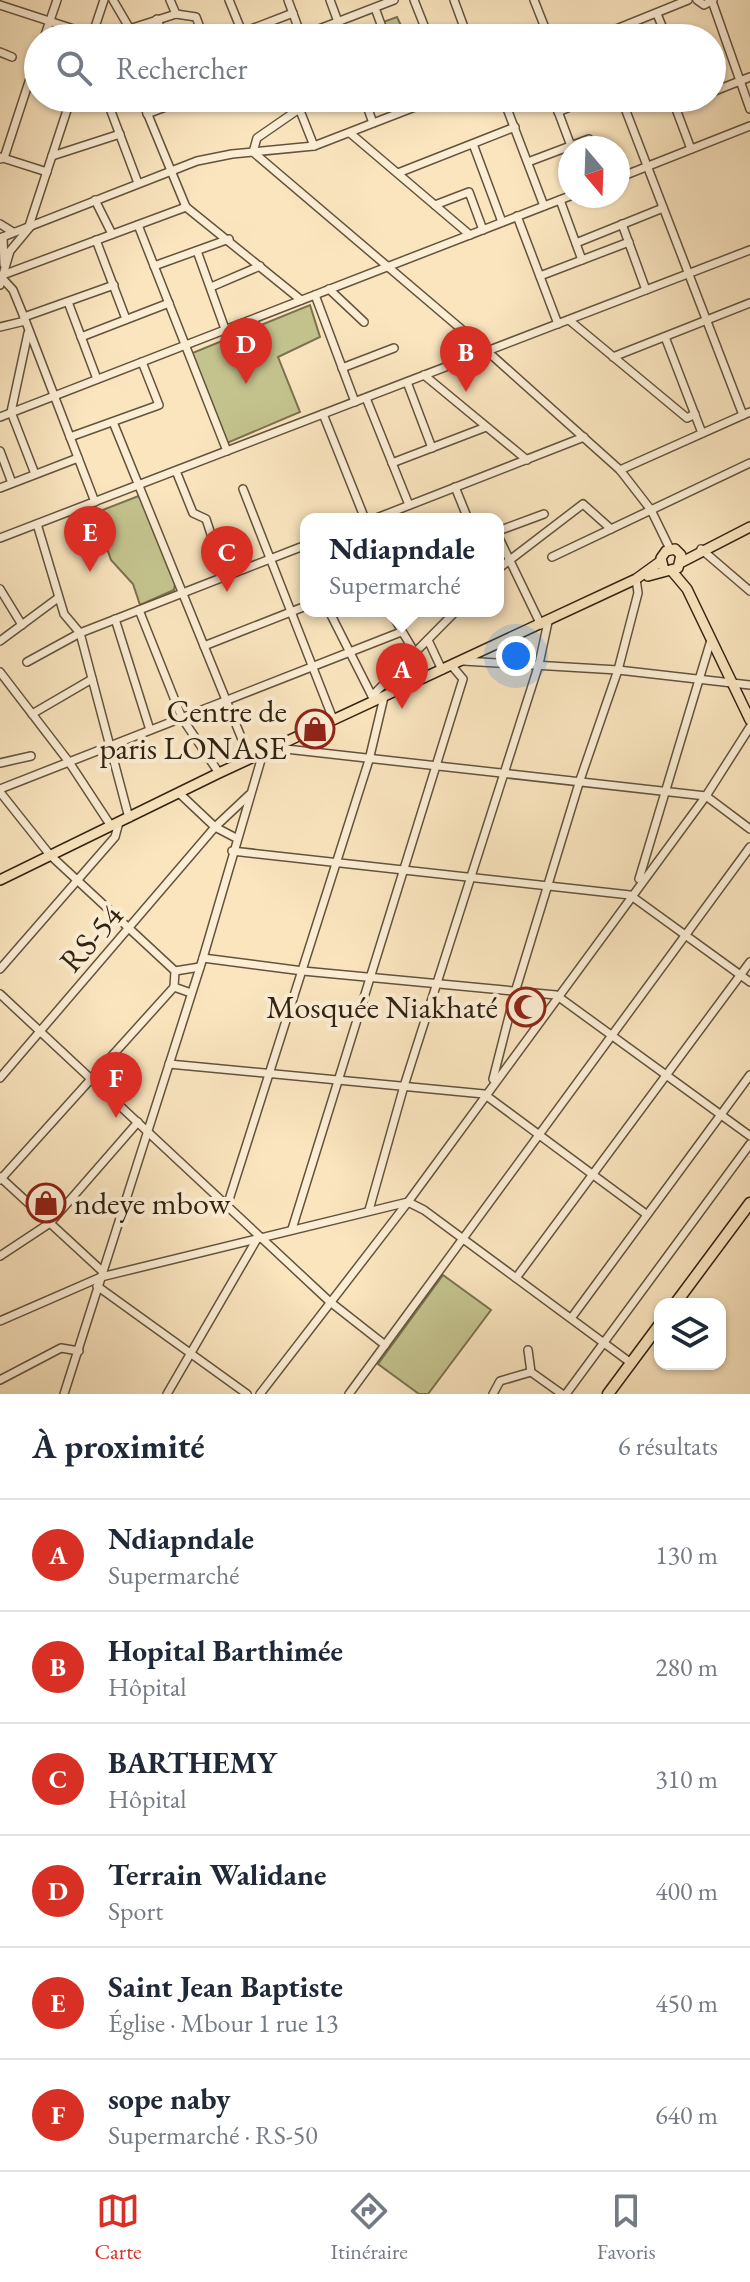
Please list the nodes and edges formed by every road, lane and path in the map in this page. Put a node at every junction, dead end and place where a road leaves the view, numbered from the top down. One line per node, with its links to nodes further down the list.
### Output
1 (57, 0): 20 (street)
2 (104, 0): 24 (street)
3 (113, 0): 25 (street)
4 (170, 0): 17 (street)
5 (229, 0): 29 (street)
6 (288, 0): 16 (street)
7 (330, 0): 21 (street)
8 (394, 0): 15 (street)
9 (414, 0): 34 (street)
10 (454, 0): 35 (street)
11 (534, 0): 36 (street)
12 (685, 2): 13 (street); 18 (street)
13 (705, 2): 39 (street)
14 (0, 5): 20 (street)
15 (375, 8): 21 (street); 33 (street)
16 (293, 13): 30 (street); 31 (street)
17 (176, 14): 19 (street); 28 (street)
18 (657, 14): 37 (street); 38 (street)
19 (157, 19): 26 (street); 27 (street)
20 (50, 21): 22 (street); 23 (street)
21 (338, 22): 32 (street)
22 (49, 24)
23 (58, 24)
24 (98, 24)
25 (127, 24)
26 (144, 24)
27 (159, 24)
28 (199, 24)
29 (239, 24)
30 (263, 24)
31 (297, 24)
32 (333, 24)
33 (381, 24)
34 (423, 24)
35 (463, 24)
36 (543, 24)
37 (632, 24)
38 (661, 24)
39 (718, 24)
40 (726, 45): 44 (street)
41 (0, 52): 42 (street)
42 (12, 57)
43 (750, 77): 44 (street)
44 (740, 81): 45 (street); 47 (street)
45 (726, 86)
46 (24, 93): 72 (street)
47 (750, 109)
48 (66, 112): 71 (street)
49 (111, 112): 64 (street)
50 (152, 112): 59 (street)
51 (295, 112): 70 (street)
52 (300, 112): 67 (street)
53 (369, 112): 60 (street)
54 (402, 112): 60 (street)
55 (509, 112): 62 (street)
56 (558, 112): 65 (street)
57 (626, 112): 74 (street)
58 (677, 112): 68 (street)
59 (147, 114): 75 (street)
60 (373, 123): 63 (street)
61 (750, 126): 68 (street)
62 (515, 127): 66 (street); 73 (street)
63 (350, 133): 67 (street); 77 (street)
64 (120, 134): 71 (street); 79 (street)
65 (567, 136)
66 (473, 144): 77 (street); 88 (street)
67 (314, 146): 70 (street)
68 (691, 149): 74 (street)
69 (558, 151): 73 (street)
70 (253, 152): 75 (street); 108 (street)
71 (52, 156): 76 (street)
72 (1, 158): 76 (street)
73 (528, 162): 83 (street)
74 (647, 166): 78 (street); 86 (street)
75 (169, 171): 79 (street); 84 (street)
76 (47, 172): 92 (street)
77 (398, 173): 82 (street)
78 (630, 173)
79 (138, 183): 80 (street)
80 (95, 200): 92 (street); 94 (street)
81 (558, 201): 83 (street)
82 (435, 205): 93 (street); 96 (street)
83 (544, 206): 87 (street)
84 (186, 207): 91 (street); 97 (street)
85 (563, 208): 100 (street)
86 (663, 208): 90 (street); 109 (street)
87 (517, 216): 88 (street); 111 (street)
88 (502, 222): 93 (street)
89 (0, 224): 95 (street)
90 (622, 224): 99 (street); 100 (street)
91 (138, 225): 94 (street); 106 (street)
92 (30, 226): 95 (street); 102 (street)
93 (483, 230): 96 (street)
94 (112, 234): 98 (street)
95 (6, 235): 102 (street); 104 (street)
96 (470, 235): 108 (street)
97 (229, 239): 103 (street); 107 (street)
98 (96, 240): 110 (street); 112 (street)
99 (629, 242): 105 (street); 115 (street)
100 (576, 243): 105 (street)
101 (750, 250): 109 (street)
102 (10, 251): 110 (street)
103 (197, 251): 106 (street); 113 (street)
104 (1, 256): 110 (street)
105 (582, 260): 111 (street)
106 (154, 266): 119 (street)
107 (260, 266): 113 (street); 117 (street)
108 (387, 267): 114 (street); 134 (street)
109 (689, 274): 115 (street); 124 (street)
110 (2, 276): 121 (street)
111 (540, 276): 126 (street)
112 (114, 285): 118 (street); 122 (street)
113 (211, 287): 128 (street)
114 (329, 289): 116 (street); 125 (street)
115 (646, 290): 123 (street)
116 (315, 295): 117 (street); 137 (street)
117 (301, 300): 128 (street)
118 (68, 302): 121 (street); 130 (street)
119 (169, 303): 122 (street); 132 (street)
120 (750, 303): 124 (street)
121 (25, 319): 127 (street); 129 (street)
122 (126, 319): 130 (street)
123 (569, 320): 126 (street); 135 (street)
124 (707, 320): 131 (street); 145 (street)
125 (364, 322)
126 (558, 324): 134 (street)
127 (0, 327)
128 (225, 329): 132 (street)
129 (29, 331): 141 (street); 144 (street)
130 (81, 337): 139 (street)
131 (665, 337): 135 (street); 147 (street)
132 (184, 345): 136 (street); 156 (street)
133 (394, 348): 137 (street)
134 (487, 351): 138 (street); 153 (street)
135 (613, 357): 147 (street)
136 (142, 362): 139 (street); 149 (street)
137 (342, 368): 143 (street)
138 (424, 375): 140 (street); 150 (street)
139 (97, 379): 141 (street)
140 (407, 382): 142 (street); 154 (street)
141 (53, 396): 144 (street); 152 (street)
142 (366, 398): 143 (street); 159 (street)
143 (355, 402): 146 (street)
144 (11, 412): 148 (street); 163 (street)
145 (746, 413): 151 (street)
146 (323, 414): 156 (street); 172 (street)
147 (695, 414): 151 (street)
148 (0, 417)
149 (113, 422): 152 (street); 165 (street)
150 (486, 427): 154 (street); 158 (street)
151 (702, 433): 161 (street)
152 (70, 437): 157 (street)
153 (584, 437): 158 (street); 161 (street)
154 (432, 448): 159 (street)
155 (0, 451): 164 (street)
156 (227, 451): 162 (street)
157 (78, 458): 163 (street); 169 (street)
158 (527, 460): 166 (street)
159 (392, 463): 170 (street)
160 (750, 463): 171 (street)
161 (620, 470): 171 (street)
162 (176, 471): 165 (street); 190 (street)
163 (35, 474): 164 (street)
164 (12, 483): 167 (street)
165 (138, 485): 169 (street); 195 (street)
166 (455, 487): 170 (street); 174 (street)
167 (0, 488)
168 (243, 489): 187 (street)
169 (95, 502): 176 (street)
170 (409, 505): 173 (street)
171 (651, 510): 178 (street); 185 (street)
172 (363, 513)
173 (389, 513)
174 (466, 513)
175 (544, 514): 179 (street)
176 (37, 524): 180 (street); 196 (street)
177 (750, 527): 183 (main road)
178 (611, 529): 184 (street); 186 (street)
179 (504, 531)
180 (0, 538)
181 (300, 547): 187 (street)
182 (504, 547): 186 (street)
183 (700, 550): 185 (main road); 194 (street)
184 (552, 557)
185 (678, 557): 189 (main road); 189 (main road); 193 (main road)
186 (509, 558): 188 (street); 204 (street)
187 (270, 559): 190 (street); 199 (street)
188 (504, 563)
189 (666, 566): 191 (main road); 193 (main road)
190 (225, 577): 195 (street)
191 (638, 578): 204 (main road); 219 (street)
192 (0, 589): 205 (street)
193 (687, 589): 209 (main road)
194 (750, 591)
195 (182, 593): 198 (street); 211 (street)
196 (58, 598): 205 (street); 207 (street)
197 (300, 608): 199 (street)
198 (139, 610): 203 (street); 228 (street)
199 (291, 612): 211 (street); 217 (street)
200 (332, 617): 212 (street)
201 (393, 617): 206 (street)
202 (450, 617): 208 (street)
203 (115, 619): 207 (street); 232 (street)
204 (544, 624): 214 (main road); 216 (street)
205 (22, 625): 210 (street)
206 (401, 632): 212 (street); 213 (street)
207 (80, 633): 215 (street); 221 (street)
208 (428, 640): 213 (street); 218 (street)
209 (711, 640): 222 (street); 223 (main road)
210 (0, 641)
211 (204, 646): 226 (street)
212 (349, 652): 217 (street); 225 (street)
213 (415, 653): 225 (street)
214 (463, 661): 216 (street); 218 (main road)
215 (27, 662)
216 (539, 664): 219 (street); 243 (street)
217 (313, 666): 226 (street); 229 (street)
218 (447, 668): 225 (main road); 241 (street)
219 (618, 670): 222 (street); 244 (street)
220 (0, 672): 227 (street)
221 (92, 679): 227 (street); 233 (street)
222 (698, 679): 223 (street); 245 (street)
223 (732, 684): 224 (street); 230 (main road)
224 (750, 685)
225 (377, 698): 229 (main road); 238 (street)
226 (226, 701): 228 (street); 237 (street)
227 (32, 714): 239 (street)
228 (182, 718): 232 (street); 242 (street)
229 (333, 719): 234 (main road)
230 (750, 720)
231 (750, 727): 249 (street)
232 (150, 730): 233 (street)
233 (110, 746): 239 (street); 250 (street)
234 (277, 748): 235 (main road); 238 (street)
235 (263, 753): 237 (main road); 247 (street)
236 (31, 756): 240 (street)
237 (250, 759): 242 (main road)
238 (369, 760): 241 (street); 257 (street)
239 (69, 762): 246 (street); 250 (street)
240 (0, 763)
241 (434, 766): 243 (street); 258 (street)
242 (219, 773): 248 (main road)
243 (502, 774): 244 (street); 259 (street)
244 (580, 780): 245 (street); 263 (street)
245 (665, 789): 249 (street); 262 (street)
246 (0, 791): 256 (street)
247 (253, 791): 251 (street, RS-54); 253 (street)
248 (179, 793): 250 (main road); 251 (street)
249 (706, 796): 252 (street); 262 (street)
250 (120, 822): 256 (main road); 261 (street)
251 (215, 827): 253 (street); 265 (street, RS-54)
252 (750, 829)
253 (236, 838): 255 (street)
254 (750, 847): 266 (street)
255 (232, 851): 257 (street); 267 (street)
256 (50, 855): 260 (main road); 261 (street)
257 (336, 863): 258 (street); 272 (street)
258 (403, 870): 259 (street); 274 (street)
259 (472, 878): 263 (street); 275 (street)
260 (0, 880)
261 (75, 880): 265 (street); 270 (street)
262 (637, 884): 264 (street)
263 (549, 887): 264 (street); 278 (street)
264 (630, 895): 266 (street); 281 (street)
265 (130, 930): 271 (street); 282 (street, RS-54)
266 (687, 935): 273 (street); 283 (street)
267 (203, 958): 269 (street); 272 (street)
268 (750, 962): 273 (street)
269 (200, 967): 271 (street); 279 (street)
270 (0, 969)
271 (175, 971): 277 (street)
272 (303, 971): 274 (street); 285 (street)
273 (741, 975): 276 (street); 286 (street)
274 (370, 976): 275 (street); 290 (street)
275 (439, 982): 278 (street); 292 (street)
276 (750, 982)
277 (174, 987): 279 (street); 289 (street)
278 (516, 989): 281 (street); 291 (street)
279 (191, 993): 284 (street)
280 (0, 994): 282 (street)
281 (556, 995): 283 (street); 291 (street)
282 (41, 1031): 288 (street, RS-54); 289 (street)
283 (613, 1035): 286 (street); 297 (street)
284 (169, 1064): 285 (street); 296 (street)
285 (269, 1073): 290 (street); 304 (street)
286 (666, 1075): 294 (street); 300 (street)
287 (750, 1075): 294 (street)
288 (0, 1078)
289 (92, 1078): 295 (street); 301 (street)
290 (339, 1080): 292 (street); 308 (street)
291 (491, 1085): 293 (street)
292 (404, 1086): 293 (street); 305 (street)
293 (484, 1094): 297 (street); 302 (street)
294 (721, 1114): 298 (street); 306 (street)
295 (138, 1122): 296 (street); 307 (street)
296 (148, 1132): 304 (street); 312 (street)
297 (539, 1134): 300 (street); 310 (street)
298 (750, 1136)
299 (750, 1144): 320 (street)
300 (593, 1174): 306 (street); 313 (street)
301 (1, 1178): 307 (street)
302 (408, 1202): 305 (street); 310 (street); 316 (street)
303 (750, 1203): 315 (highway)
304 (227, 1206): 309 (street)
305 (369, 1210): 308 (street)
306 (646, 1214): 317 (street)
307 (50, 1223): 311 (street); 312 (street)
308 (292, 1229): 309 (street)
309 (259, 1238): 312 (street); 316 (street); 324 (street)
310 (463, 1239): 313 (street); 321 (street)
311 (0, 1256)
312 (102, 1274): 314 (street); 318 (street)
313 (516, 1278): 317 (street)
314 (97, 1286): 323 (street); 324 (street)
315 (679, 1298)
316 (329, 1301): 321 (street); 331 (street)
317 (572, 1317): 320 (street)
318 (0, 1321)
319 (654, 1332): 325 (highway)
320 (604, 1341): 325 (street); 334 (street)
321 (385, 1345): 332 (street)
322 (528, 1350): 326 (street)
323 (79, 1351): 327 (street); 328 (street)
324 (190, 1352): 329 (street); 330 (street)
325 (631, 1363): 335 (highway)
326 (531, 1372): 333 (street); 334 (street)
327 (0, 1380)
328 (64, 1394)
329 (167, 1394)
330 (247, 1394)
331 (260, 1394)
332 (349, 1394)
333 (493, 1394)
334 (564, 1394)
335 (609, 1394)

